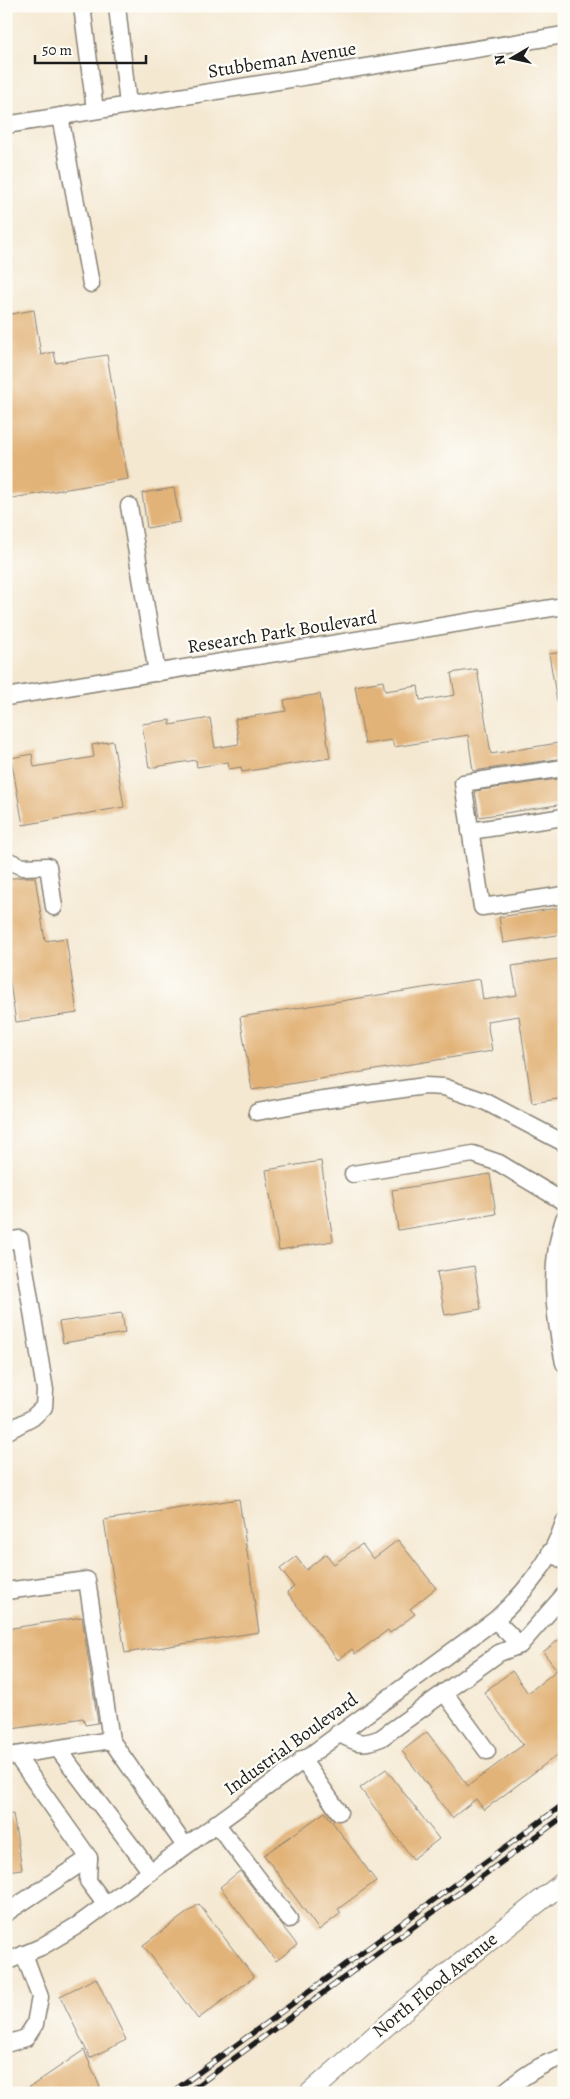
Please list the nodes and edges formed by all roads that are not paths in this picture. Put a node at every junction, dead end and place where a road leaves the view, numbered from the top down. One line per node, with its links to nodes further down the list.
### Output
1 (82, 6): 5 (street)
2 (117, 6): 4 (street)
3 (564, 35): 4 (street, Stubbeman Avenue)
4 (128, 105): 5 (street, Stubbeman Avenue)
5 (95, 110): 6 (street, Stubbeman Avenue)
6 (60, 116): 7 (street, Stubbeman Avenue); 8 (street)
7 (6, 125)
8 (91, 284)
9 (129, 506): 11 (street)
10 (564, 606): 11 (street, Research Park Boulevard)
11 (156, 673): 12 (street, Research Park Boulevard)
12 (6, 697)
13 (564, 768): 15 (street)
14 (564, 817): 15 (street)
15 (470, 832): 17 (street)
16 (6, 860): 18 (street)
17 (564, 895)
18 (54, 907)
19 (256, 1112): 20 (street)
20 (564, 1143)
21 (353, 1174): 22 (street)
22 (564, 1202)
23 (564, 1219): 25 (street)
24 (6, 1241): 26 (street)
25 (564, 1363)
26 (6, 1432)
27 (563, 1526): 28 (street, Industrial Boulevard)
28 (550, 1552): 29 (street); 32 (street, Industrial Boulevard)
29 (564, 1561)
30 (6, 1591): 37 (street)
31 (564, 1595): 33 (street)
32 (495, 1620): 33 (street); 34 (street, Industrial Boulevard)
33 (520, 1645): 35 (street)
34 (415, 1679): 35 (street); 36 (street, Industrial Boulevard)
35 (438, 1696): 36 (street); 39 (street)
36 (338, 1733): 41 (street, Industrial Boulevard)
37 (112, 1740): 38 (street); 44 (street)
38 (58, 1749): 40 (street); 46 (street)
39 (487, 1752)
40 (11, 1756): 45 (street)
41 (302, 1759): 42 (street); 43 (street, Industrial Boulevard)
42 (340, 1812)
43 (216, 1823): 44 (street, Industrial Boulevard); 50 (street)
44 (186, 1846): 46 (street, Industrial Boulevard)
45 (89, 1858): 48 (street); 49 (street)
46 (151, 1872): 48 (street, Industrial Boulevard)
47 (564, 1882): 56 (main road, North Flood Avenue)
48 (106, 1905): 51 (street, Industrial Boulevard)
49 (6, 1913)
50 (289, 1919)
51 (24, 1954): 52 (street, Industrial Boulevard); 53 (street)
52 (6, 1962)
53 (6, 2044)
54 (564, 2057): 55 (street)
55 (512, 2089)
56 (310, 2093)

